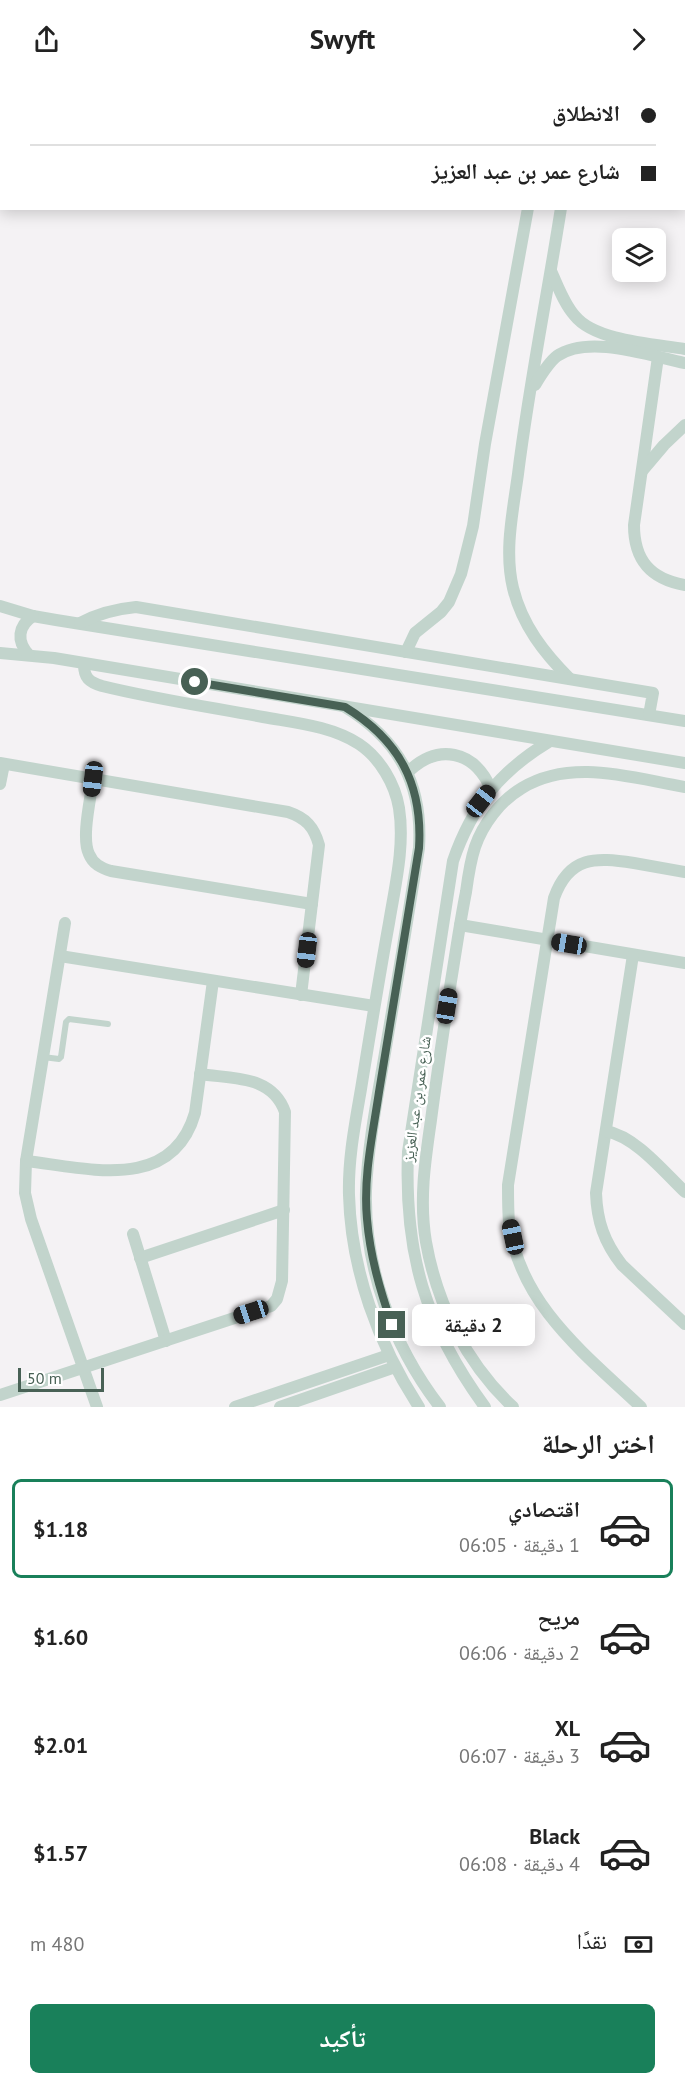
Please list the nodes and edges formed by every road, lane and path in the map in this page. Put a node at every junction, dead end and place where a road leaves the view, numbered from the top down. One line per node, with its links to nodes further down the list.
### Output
1 (528, 210): 14 (street)
2 (561, 210): 3 (street)
3 (551, 271): 4 (street); 7 (street)
4 (685, 349)
5 (658, 357): 6 (street); 7 (street); 9 (street)
6 (685, 363)
7 (531, 391): 18 (street)
8 (685, 426): 9 (street)
9 (642, 472): 10 (street)
10 (685, 585)
11 (0, 606): 12 (street)
12 (33, 616): 13 (street); 16 (street)
13 (80, 623): 14 (street); 20 (street)
14 (405, 652): 18 (street)
15 (0, 653): 16 (street)
16 (29, 655): 17 (street)
17 (84, 664): 19 (street); 31 (street)
18 (570, 679): 20 (street)
19 (345, 707): 22 (street); 25 (street)
20 (648, 715): 21 (street)
21 (685, 721)
22 (550, 741): 23 (street); 29 (street, شارع عمر بن عبد العزيز)
23 (685, 763)
24 (2, 764): 26 (street); 27 (street)
25 (408, 772): 29 (street); 32 (street)
26 (93, 779): 33 (street); 33 (street)
27 (0, 784)
28 (685, 787): 35 (street)
29 (490, 789): 44 (street, شارع عمر بن عبد العزيز)
30 (685, 872): 36 (street)
31 (394, 895): 32 (street); 42 (street)
32 (411, 897): 50 (street)
33 (312, 904): 41 (street)
34 (65, 923): 38 (street)
35 (460, 925): 36 (street); 45 (street)
36 (548, 940): 37 (street); 71 (street)
37 (633, 954): 39 (street); 48 (street)
38 (60, 956): 40 (street); 46 (street)
39 (685, 963)
40 (213, 981): 41 (street); 47 (street)
41 (301, 995): 42 (street)
42 (375, 1006): 49 (street)
43 (108, 1024): 46 (lane)
44 (428, 1024): 45 (street); 69 (street, شارع عمر بن عبد العزيز)
45 (444, 1027): 70 (street)
46 (43, 1057): 51 (street)
47 (200, 1074): 51 (street); 53 (street)
48 (606, 1131): 52 (street); 58 (street)
49 (352, 1137): 50 (street); 57 (street)
50 (372, 1140): 56 (street)
51 (26, 1161): 62 (street)
52 (685, 1192)
53 (284, 1210): 55 (street); 59 (street)
54 (133, 1234): 55 (street)
55 (140, 1258): 59 (street)
56 (375, 1268): 57 (street); 68 (street)
57 (359, 1271): 60 (street)
58 (685, 1324)
59 (166, 1341): 62 (street)
60 (389, 1355): 61 (street); 66 (street)
61 (395, 1367): 64 (street); 67 (street)
62 (83, 1368): 63 (street); 65 (street)
63 (0, 1395)
64 (286, 1406)
65 (97, 1407)
66 (235, 1407)
67 (419, 1407)
68 (440, 1407)
69 (485, 1407)
70 (513, 1407)
71 (641, 1407)

